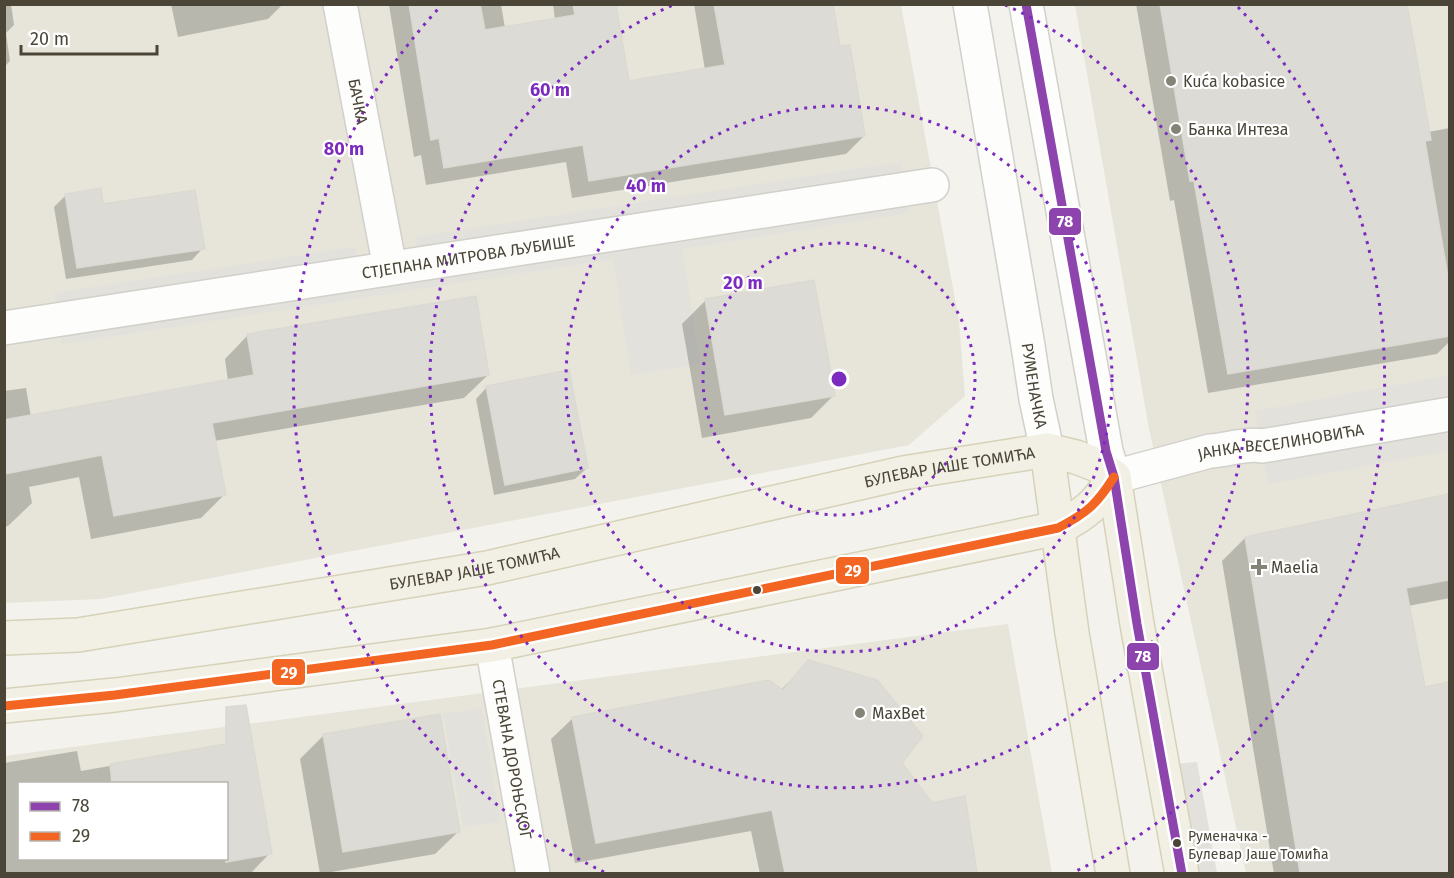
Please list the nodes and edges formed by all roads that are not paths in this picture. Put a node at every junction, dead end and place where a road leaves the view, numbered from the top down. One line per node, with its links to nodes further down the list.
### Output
1 (340, 4): 5 (street, БАЧКА)
2 (970, 4): 8 (street, РУМЕНАЧКА)
3 (1026, 4): 9 (street)
4 (932, 185): 5 (street, СТЈЕПАНА МИТРОВА ЉУБИШЕ)
5 (390, 268): 6 (street, СТЈЕПАНА МИТРОВА ЉУБИШЕ)
6 (4, 328)
7 (1449, 414): 9 (street, ЈАНКА ВЕСЕЛИНОВИЋА)
8 (1047, 450): 9 (main road, БУЛЕВАР ЈАШЕ ТОМИЋА); 10 (main road, РУМЕНАЧКА); 11 (main road, БУЛЕВАР ЈАШЕ ТОМИЋА)
9 (1114, 477): 10 (main road); 16 (main road)
10 (1058, 528): 12 (main road); 15 (main road, РУМЕНАЧКА)
11 (4, 638)
12 (492, 645): 13 (main road); 14 (street, СТЕВАНА ДОРОЊСКОГ)
13 (4, 706)
14 (533, 873)
15 (1113, 873)
16 (1182, 873)

